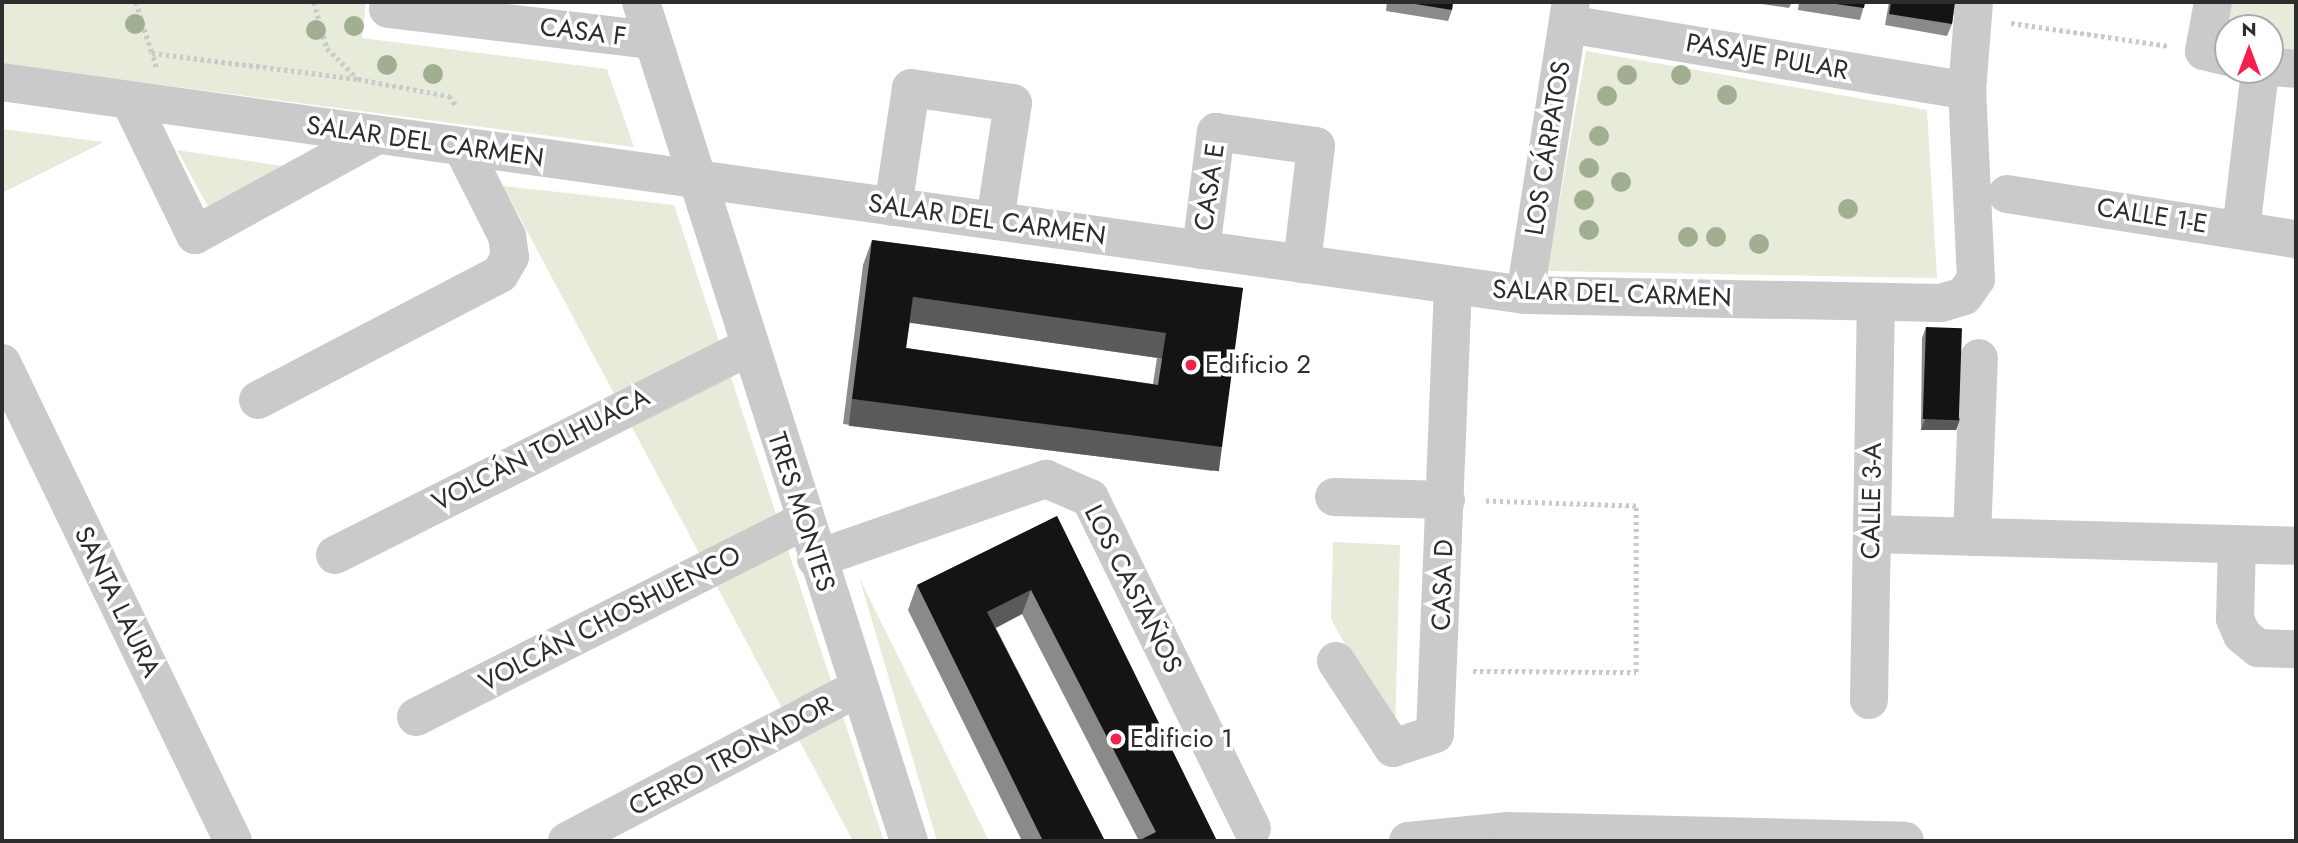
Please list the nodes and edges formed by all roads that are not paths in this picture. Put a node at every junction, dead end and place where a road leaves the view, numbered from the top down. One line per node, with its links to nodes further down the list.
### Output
1 (641, 2): 5 (street, TRES MONTES)
2 (1974, 2): 8 (street)
3 (388, 9): 5 (street, CASA F)
4 (1570, 13): 8 (street, PASAJE PULAR); 21 (street, LOS CÁRPATOS)
5 (652, 40): 12 (street, TRES MONTES)
6 (2, 82): 9 (street, SALAR DEL CARMEN)
7 (2258, 84): 16 (street)
8 (1966, 91): 22 (street, SALAR DEL CARMEN)
9 (130, 101): 10 (street, SALAR DEL CARMEN); 10 (street)
10 (379, 135): 11 (street, SALAR DEL CARMEN)
11 (462, 147): 12 (street, SALAR DEL CARMEN); 26 (street)
12 (700, 180): 14 (street, SALAR DEL CARMEN); 23 (street, TRES MONTES)
13 (2007, 194): 16 (street, CALLE 1-E)
14 (894, 207): 15 (street, SALAR DEL CARMEN); 15 (street)
15 (995, 221): 18 (street, SALAR DEL CARMEN)
16 (2241, 230): 17 (street, CALLE 1-E)
17 (2296, 239)
18 (1201, 250): 19 (street, SALAR DEL CARMEN); 19 (street, CASA E)
19 (1302, 264): 20 (street, SALAR DEL CARMEN)
20 (1453, 285): 21 (street, SALAR DEL CARMEN); 28 (street, CASA D)
21 (1525, 295): 22 (street, SALAR DEL CARMEN)
22 (1876, 302): 30 (street, CALLE 3-A)
23 (748, 347): 29 (street, TRES MONTES); 34 (street, VOLCÁN TOLHUACA)
24 (1979, 358): 31 (street)
25 (2, 363): 43 (street, SANTA LAURA)
26 (258, 400)
27 (1334, 497): 28 (street)
28 (1446, 500): 37 (street, CASA D)
29 (804, 521): 35 (street, TRES MONTES); 40 (street, VOLCÁN CHOSHUENCO)
30 (1872, 534): 31 (street); 39 (street, CALLE 3-A)
31 (1972, 537): 32 (street)
32 (2237, 544): 33 (street); 36 (street)
33 (2296, 546)
34 (335, 555)
35 (816, 559): 38 (street, TRES MONTES); 41 (street, LOS CASTAÑOS)
36 (2296, 649)
37 (1336, 661)
38 (857, 689): 44 (street, CERRO TRONADOR); 45 (street, TRES MONTES)
39 (1869, 700)
40 (416, 717)
41 (1252, 828)
42 (1680, 838): 46 (street); 47 (street)
43 (233, 841)
44 (567, 841)
45 (909, 841)
46 (1408, 841)
47 (1905, 841)

